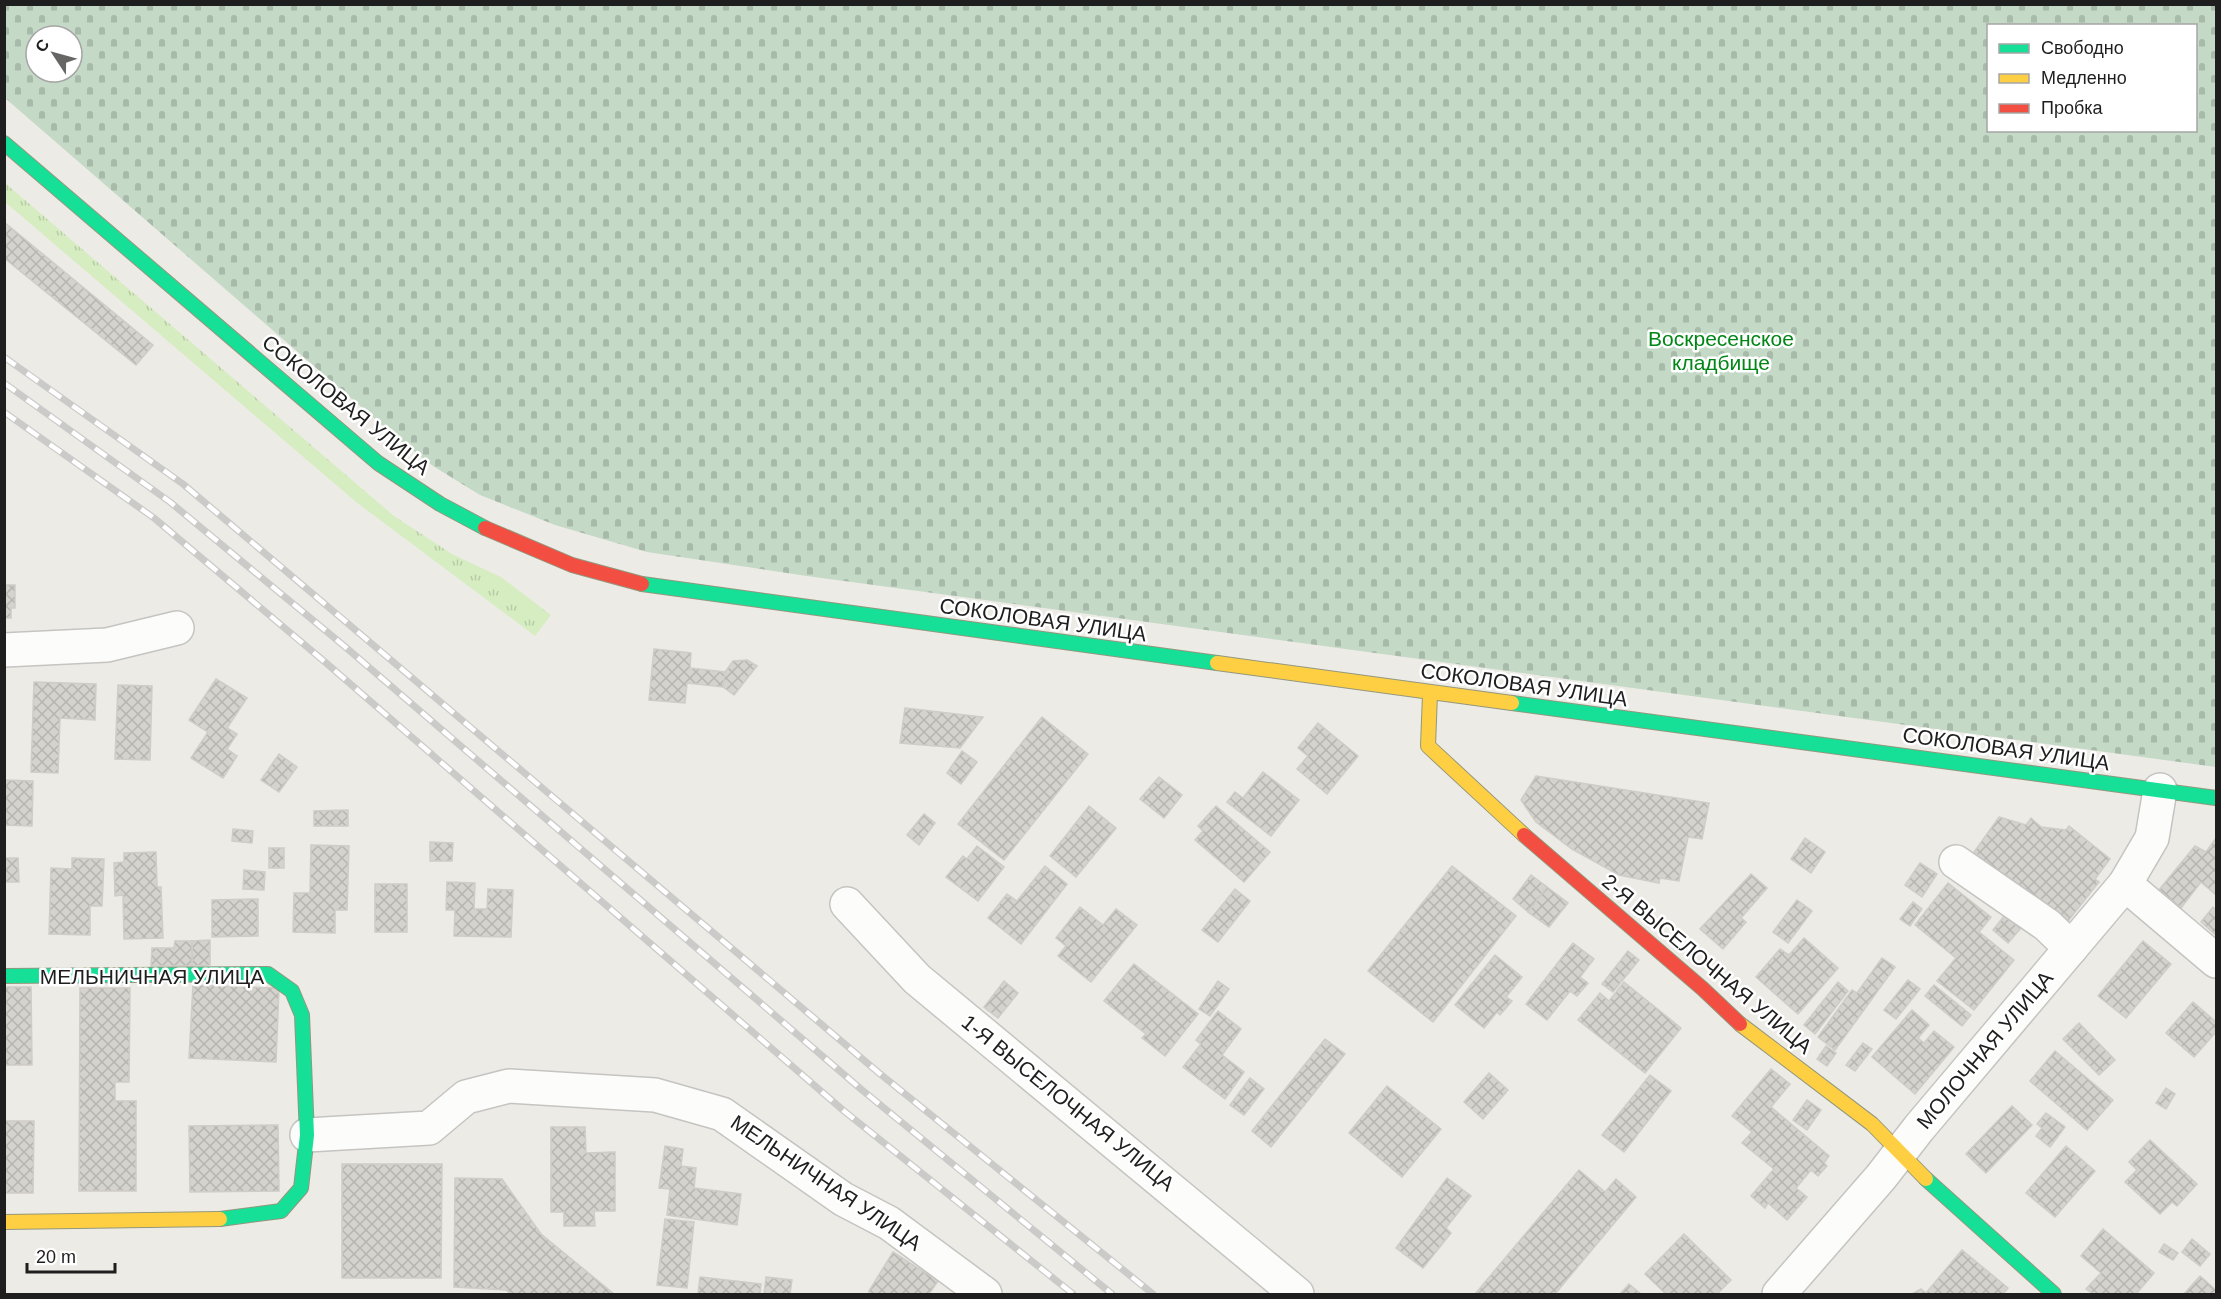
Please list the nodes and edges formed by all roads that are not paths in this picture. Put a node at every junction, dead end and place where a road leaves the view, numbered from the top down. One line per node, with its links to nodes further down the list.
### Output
1 (4, 143): 4 (main road, СОКОЛОВАЯ УЛИЦА)
2 (177, 628): 3 (street)
3 (4, 650)
4 (1430, 693): 5 (main road, СОКОЛОВАЯ УЛИЦА); 14 (main road, 2-Я ВЫСЕЛОЧНАЯ УЛИЦА)
5 (2160, 790): 6 (main road, СОКОЛОВАЯ УЛИЦА); 8 (street, МОЛОЧНАЯ УЛИЦА)
6 (2217, 798)
7 (1956, 862): 10 (street)
8 (2125, 884): 10 (street, МОЛОЧНАЯ УЛИЦА); 11 (street)
9 (847, 904): 17 (street, 1-Я ВЫСЕЛОЧНАЯ УЛИЦА)
10 (2071, 948): 14 (street, МОЛОЧНАЯ УЛИЦА)
11 (2217, 961)
12 (4, 976): 13 (main road, МЕЛЬНИЧНАЯ УЛИЦА)
13 (307, 1135): 15 (main road, МЕЛЬНИЧНАЯ УЛИЦА); 16 (street, МЕЛЬНИЧНАЯ УЛИЦА)
14 (1900, 1151): 18 (street, МОЛОЧНАЯ УЛИЦА); 19 (main road, 2-Я ВЫСЕЛОЧНАЯ УЛИЦА)
15 (4, 1222)
16 (986, 1294)
17 (1297, 1294)
18 (1779, 1294)
19 (2054, 1294)

